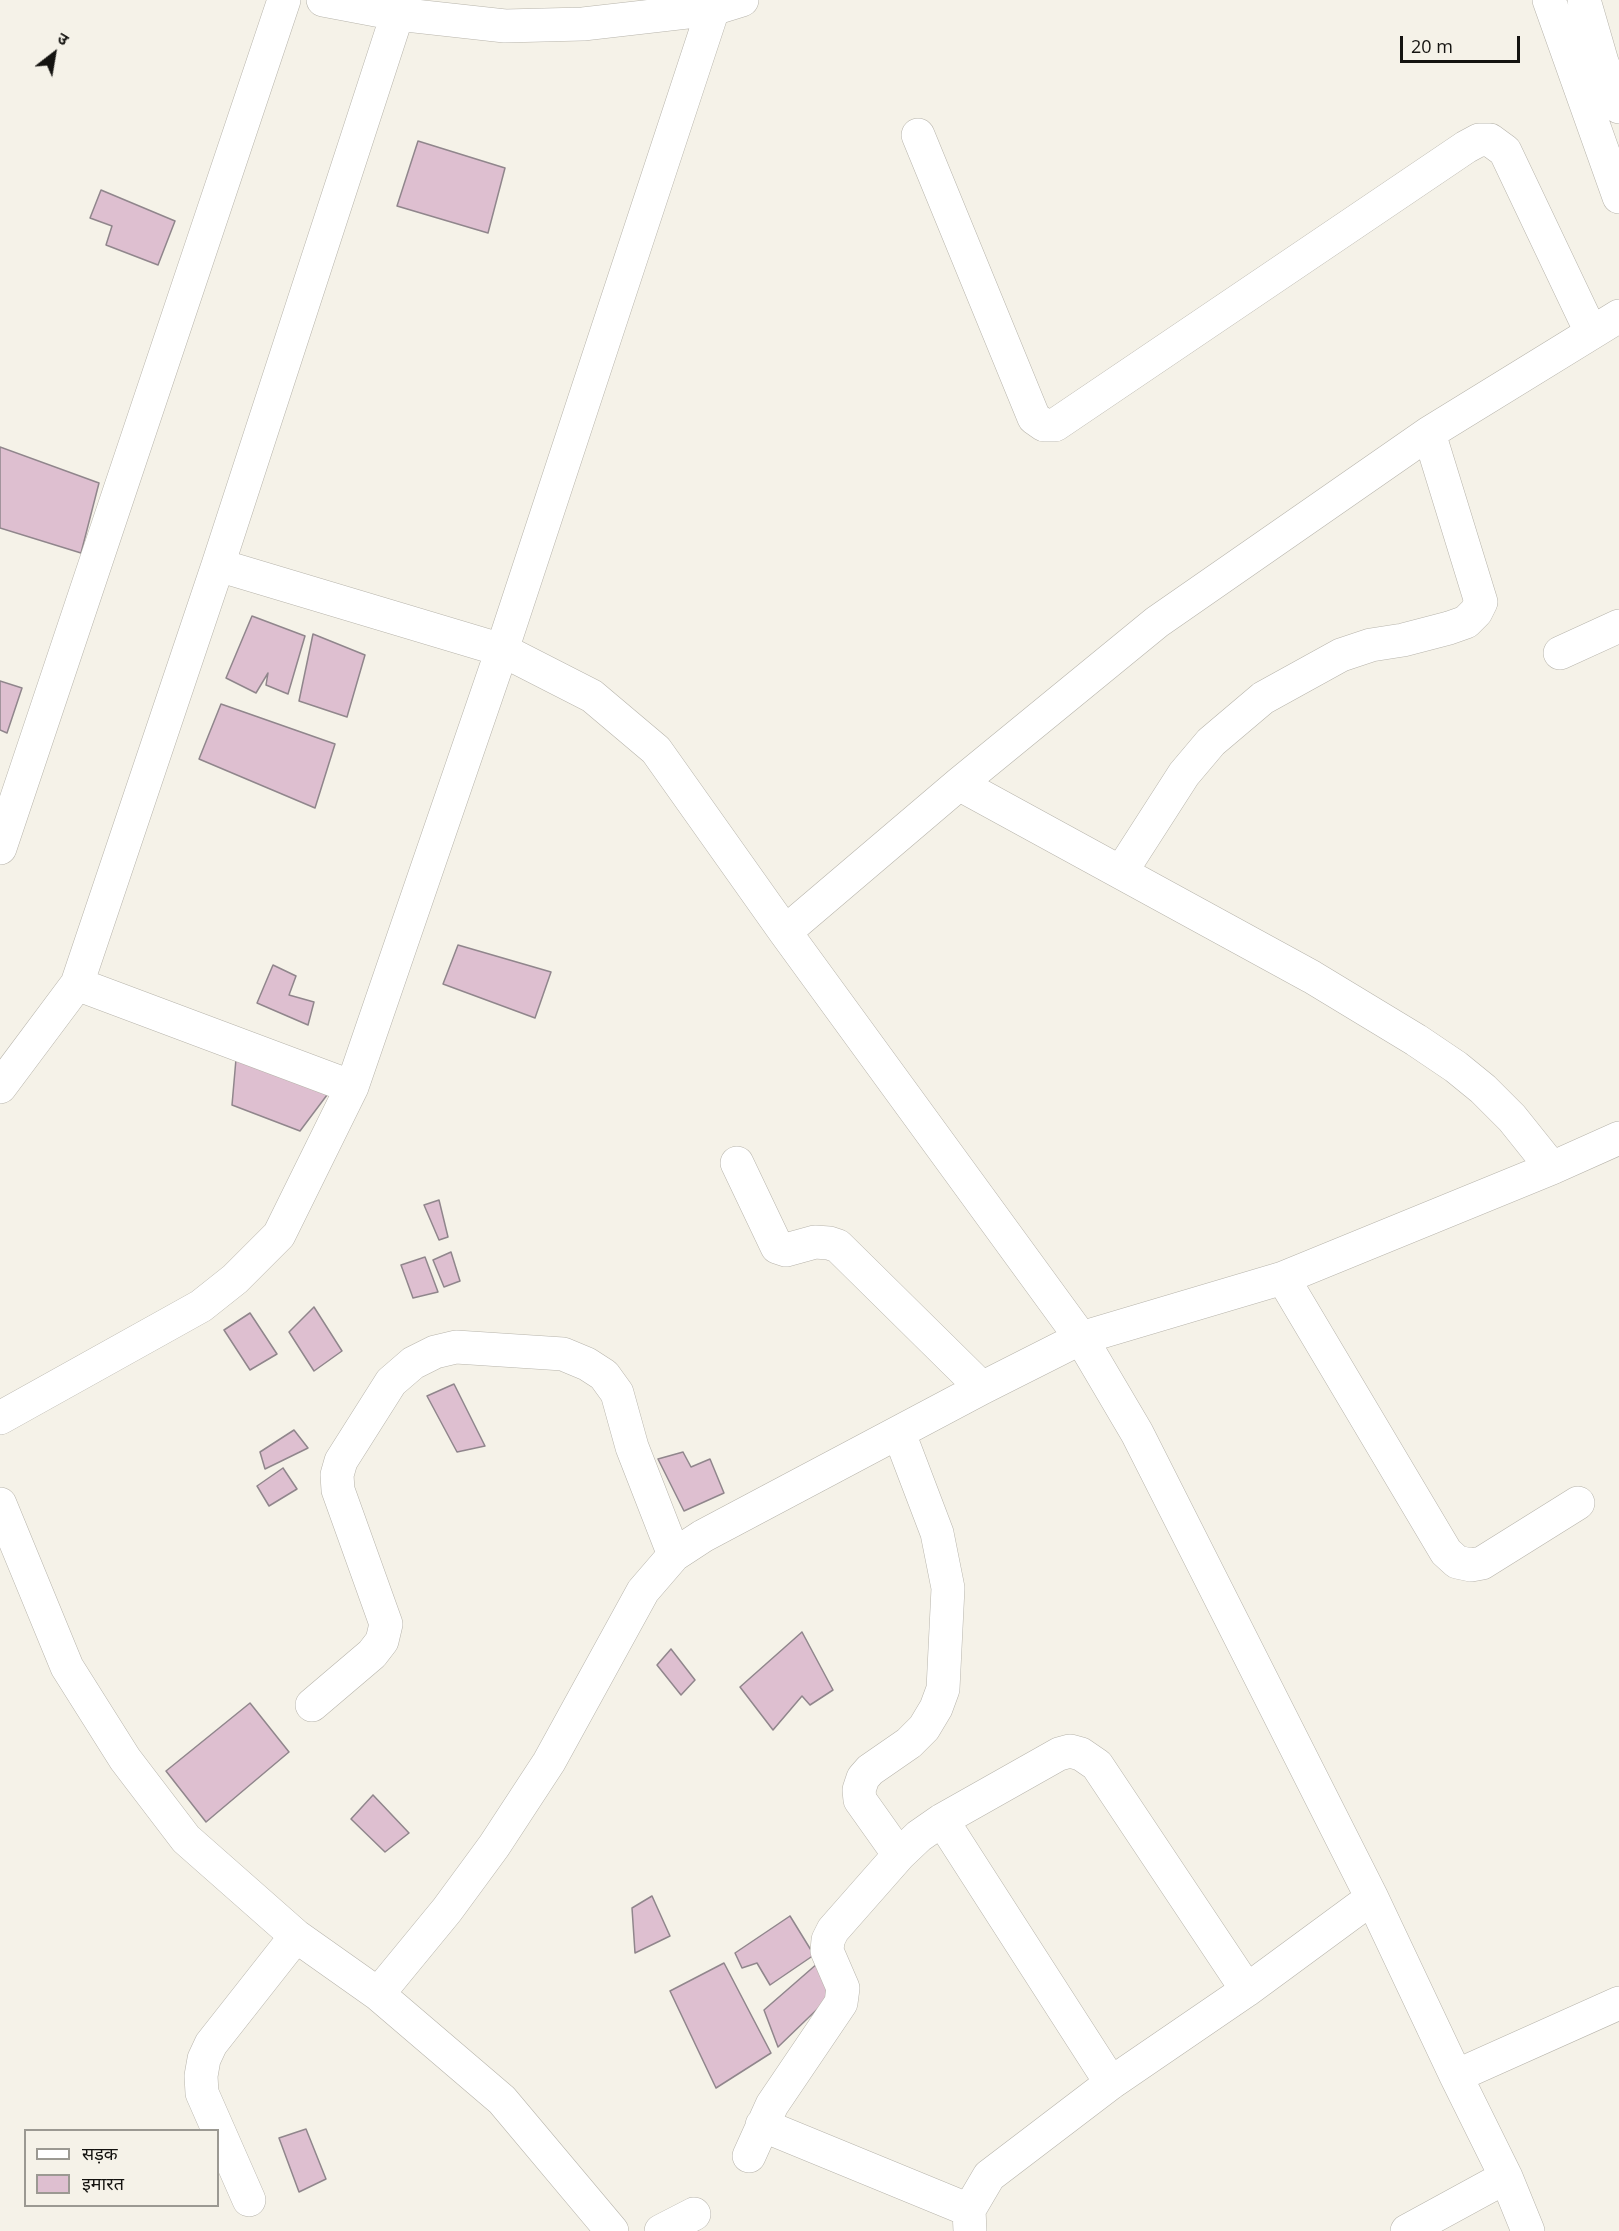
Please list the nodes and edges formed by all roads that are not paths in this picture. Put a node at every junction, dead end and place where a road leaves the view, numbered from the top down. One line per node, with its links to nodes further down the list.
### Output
1 (284, 0): 18 (street)
2 (323, 0): 6 (street)
3 (1550, 0): 9 (street)
4 (1584, 0): 7 (street)
5 (724, 3): 6 (street); 15 (street)
6 (399, 7): 13 (street)
7 (1619, 107)
8 (918, 135): 11 (street)
9 (1619, 197)
10 (1619, 316): 11 (street)
11 (1591, 332): 12 (street)
12 (1429, 433): 17 (street); 19 (street)
13 (218, 565): 15 (street); 21 (street)
14 (1619, 626): 16 (street)
15 (502, 650): 20 (street); 23 (street)
16 (1560, 653)
17 (959, 784): 19 (street); 20 (street)
18 (0, 848)
19 (1121, 872): 26 (street)
20 (785, 932): 28 (street)
21 (77, 984): 22 (street); 23 (street)
22 (0, 1087)
23 (352, 1087): 30 (street)
24 (1619, 1138): 26 (street)
25 (737, 1163): 29 (street)
26 (1552, 1168): 27 (street)
27 (1283, 1278): 28 (street); 32 (street)
28 (1081, 1338): 29 (street); 38 (street)
29 (982, 1388): 31 (street)
30 (0, 1418)
31 (899, 1433): 34 (street); 37 (street)
32 (1578, 1503)
33 (0, 1504): 39 (street)
34 (674, 1555): 35 (street); 41 (street)
35 (312, 1705)
36 (942, 1820): 37 (street); 40 (street); 44 (street)
37 (900, 1855): 45 (street)
38 (1372, 1898): 40 (street); 43 (street)
39 (296, 1936): 41 (street); 46 (street)
40 (1247, 1990): 44 (street)
41 (378, 1994): 53 (street)
42 (1619, 2003): 43 (street)
43 (1456, 2076): 49 (street)
44 (1111, 2083): 52 (street)
45 (762, 2125): 48 (street); 52 (street)
46 (218, 2129)
47 (219, 2132): 50 (street)
48 (749, 2156)
49 (1506, 2177): 55 (street); 56 (street)
50 (249, 2200)
51 (694, 2214): 54 (street)
52 (970, 2220)
53 (600, 2228)
54 (662, 2231)
55 (1407, 2231)
56 (1528, 2231)

